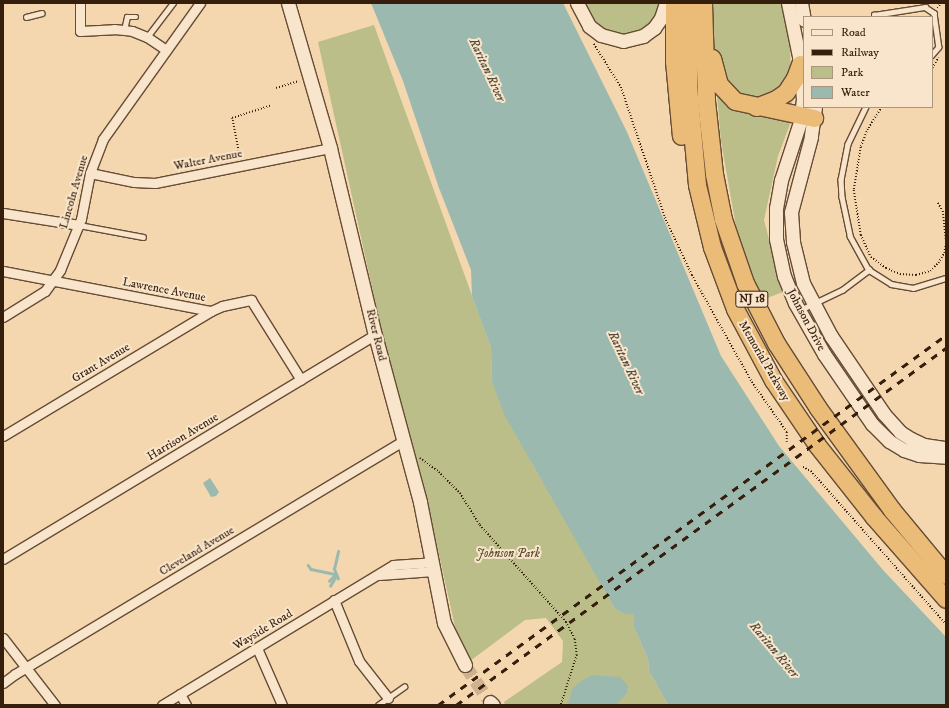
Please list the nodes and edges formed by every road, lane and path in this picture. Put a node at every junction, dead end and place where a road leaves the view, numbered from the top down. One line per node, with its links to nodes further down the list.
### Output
1 (80, 3): 17 (street)
2 (173, 3): 18 (lane)
3 (200, 3): 20 (street, Lincoln Avenue)
4 (288, 3): 31 (street, River Road)
5 (577, 3): 6 (street)
6 (666, 3)
7 (674, 3): 49 (highway)
8 (688, 3): 49 (highway, Memorial Parkway / NJ 18)
9 (788, 3): 22 (street, Johnson Drive)
10 (800, 3): 13 (street)
11 (704, 10): 27 (highway); 58 (highway, Memorial Parkway / NJ 18)
12 (42, 13): 15 (lane)
13 (803, 16)
14 (874, 16): 21 (lane)
15 (26, 17)
16 (136, 17): 17 (lane)
17 (124, 30): 18 (street)
18 (147, 37): 20 (street)
19 (592, 42): 53 (path)
20 (166, 50): 33 (street, Lincoln Avenue)
21 (933, 54)
22 (800, 64): 25 (street, Johnson Drive); 27 (highway)
23 (299, 81): 24 (path)
24 (276, 88)
25 (803, 91)
26 (270, 106): 32 (path)
27 (756, 107): 30 (highway)
28 (866, 108): 40 (lane)
29 (881, 108): 39 (path)
30 (810, 113): 44 (street, Johnson Drive); 46 (street, Johnson Drive)
31 (330, 148): 33 (street, Walter Avenue); 48 (street, River Road)
32 (239, 154)
33 (90, 173): 36 (street, Lincoln Avenue)
34 (938, 203): 38 (path)
35 (3, 212): 36 (street)
36 (79, 226): 37 (lane); 43 (street, Lincoln Avenue)
37 (143, 237)
38 (946, 240)
39 (946, 243)
40 (869, 270): 42 (lane); 44 (lane)
41 (3, 271): 43 (street, Lawrence Avenue)
42 (946, 278)
43 (53, 281): 45 (street, Lawrence Avenue); 47 (street, Lincoln Avenue)
44 (813, 304): 46 (lane); 54 (street, Johnson Drive)
45 (211, 311): 50 (street, Lawrence Avenue); 51 (street, Grant Avenue)
46 (799, 311): 56 (street, Johnson Drive)
47 (3, 317)
48 (375, 335): 50 (street, Harrison Avenue); 52 (street, River Road)
49 (757, 352): 63 (highway, Memorial Parkway / NJ 18)
50 (301, 380): 59 (street, Harrison Avenue)
51 (3, 436)
52 (404, 440): 61 (street, River Road); 69 (street, Cleveland Avenue)
53 (787, 442)
54 (946, 448)
55 (418, 457): 79 (path)
56 (946, 458)
57 (803, 467): 65 (path)
58 (915, 538): 60 (highway); 62 (highway, NJ 18)
59 (3, 559)
60 (946, 565)
61 (433, 566): 64 (street, Wayside Road); 68 (street, River Road)
62 (946, 575)
63 (946, 599)
64 (334, 600): 67 (street, Wayside Road); 73 (street)
65 (946, 624)
66 (3, 638): 69 (street)
67 (256, 648): 72 (street, Wayside Road); 77 (street)
68 (466, 666)
69 (28, 667): 70 (street, Cleveland Avenue); 74 (street)
70 (3, 683)
71 (404, 687): 73 (lane)
72 (180, 694): 75 (street, Wayside Road); 76 (street)
73 (388, 698): 78 (lane)
74 (55, 705)
75 (162, 705)
76 (186, 705)
77 (282, 705)
78 (378, 705)
79 (561, 705)

